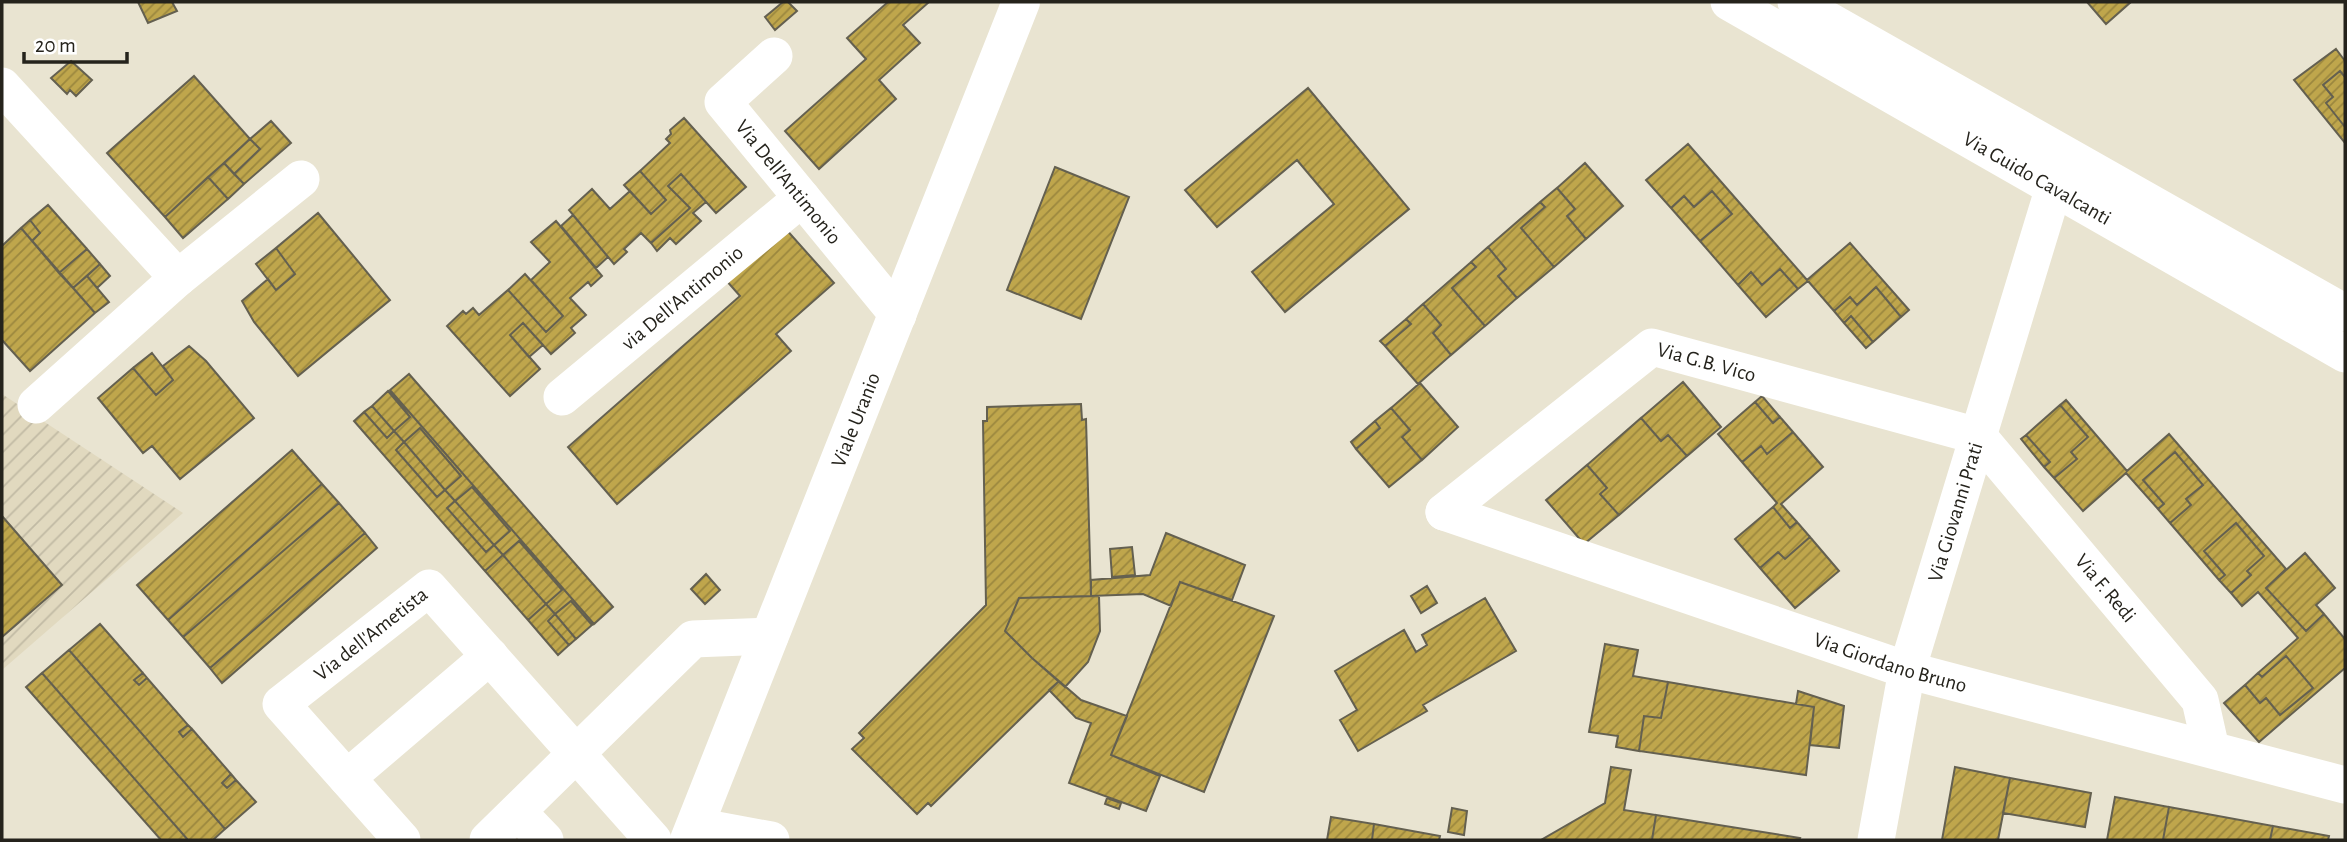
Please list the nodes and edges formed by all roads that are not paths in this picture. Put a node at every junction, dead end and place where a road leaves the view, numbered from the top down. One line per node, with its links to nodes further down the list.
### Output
1 (1021, 2): 12 (main road, Viale Uranio)
2 (1047, 2): 26 (main road, Viale Uranio)
3 (1729, 2): 8 (street, Via Guido Cavalcanti)
4 (1796, 2): 11 (street, Via Guido Cavalcanti)
5 (774, 56): 9 (street, Via Dell'Antimonio)
6 (2, 86): 10 (street)
7 (300, 180): 10 (street)
8 (2054, 187): 13 (street, Via Guido Cavalcanti); 16 (street, Via Giovanni Prati)
9 (802, 198): 12 (street, Via Dell'Antimonio); 14 (street, via Dell'Antimonio)
10 (177, 278): 15 (street)
11 (2345, 313)
12 (898, 314): 18 (main road, Viale Uranio)
13 (2345, 354)
14 (562, 397)
15 (36, 405)
16 (1978, 436): 17 (street, Via G.B. Vico); 20 (street, Via Giovanni Prati); 21 (street, Via F. Redi)
17 (1444, 512): 20 (street, Via Giordano Bruno)
18 (770, 636): 22 (street); 26 (main road, Viale Uranio)
19 (490, 656): 22 (street, Via dell'Ametista); 23 (street); 23 (street, Via dell'Ametista)
20 (1907, 670): 21 (street, Via Giordano Bruno); 32 (street, Via Giovanni Prati)
21 (2211, 749): 24 (street, Via Giordano Bruno)
22 (576, 754): 25 (street); 30 (street, Via dell'Ametista)
23 (347, 778): 27 (street, Via dell'Ametista)
24 (2345, 785)
25 (518, 812): 28 (street); 29 (street)
26 (705, 834): 31 (street)
27 (402, 840)
28 (488, 840)
29 (545, 840)
30 (653, 840)
31 (771, 840)
32 (1876, 840)

